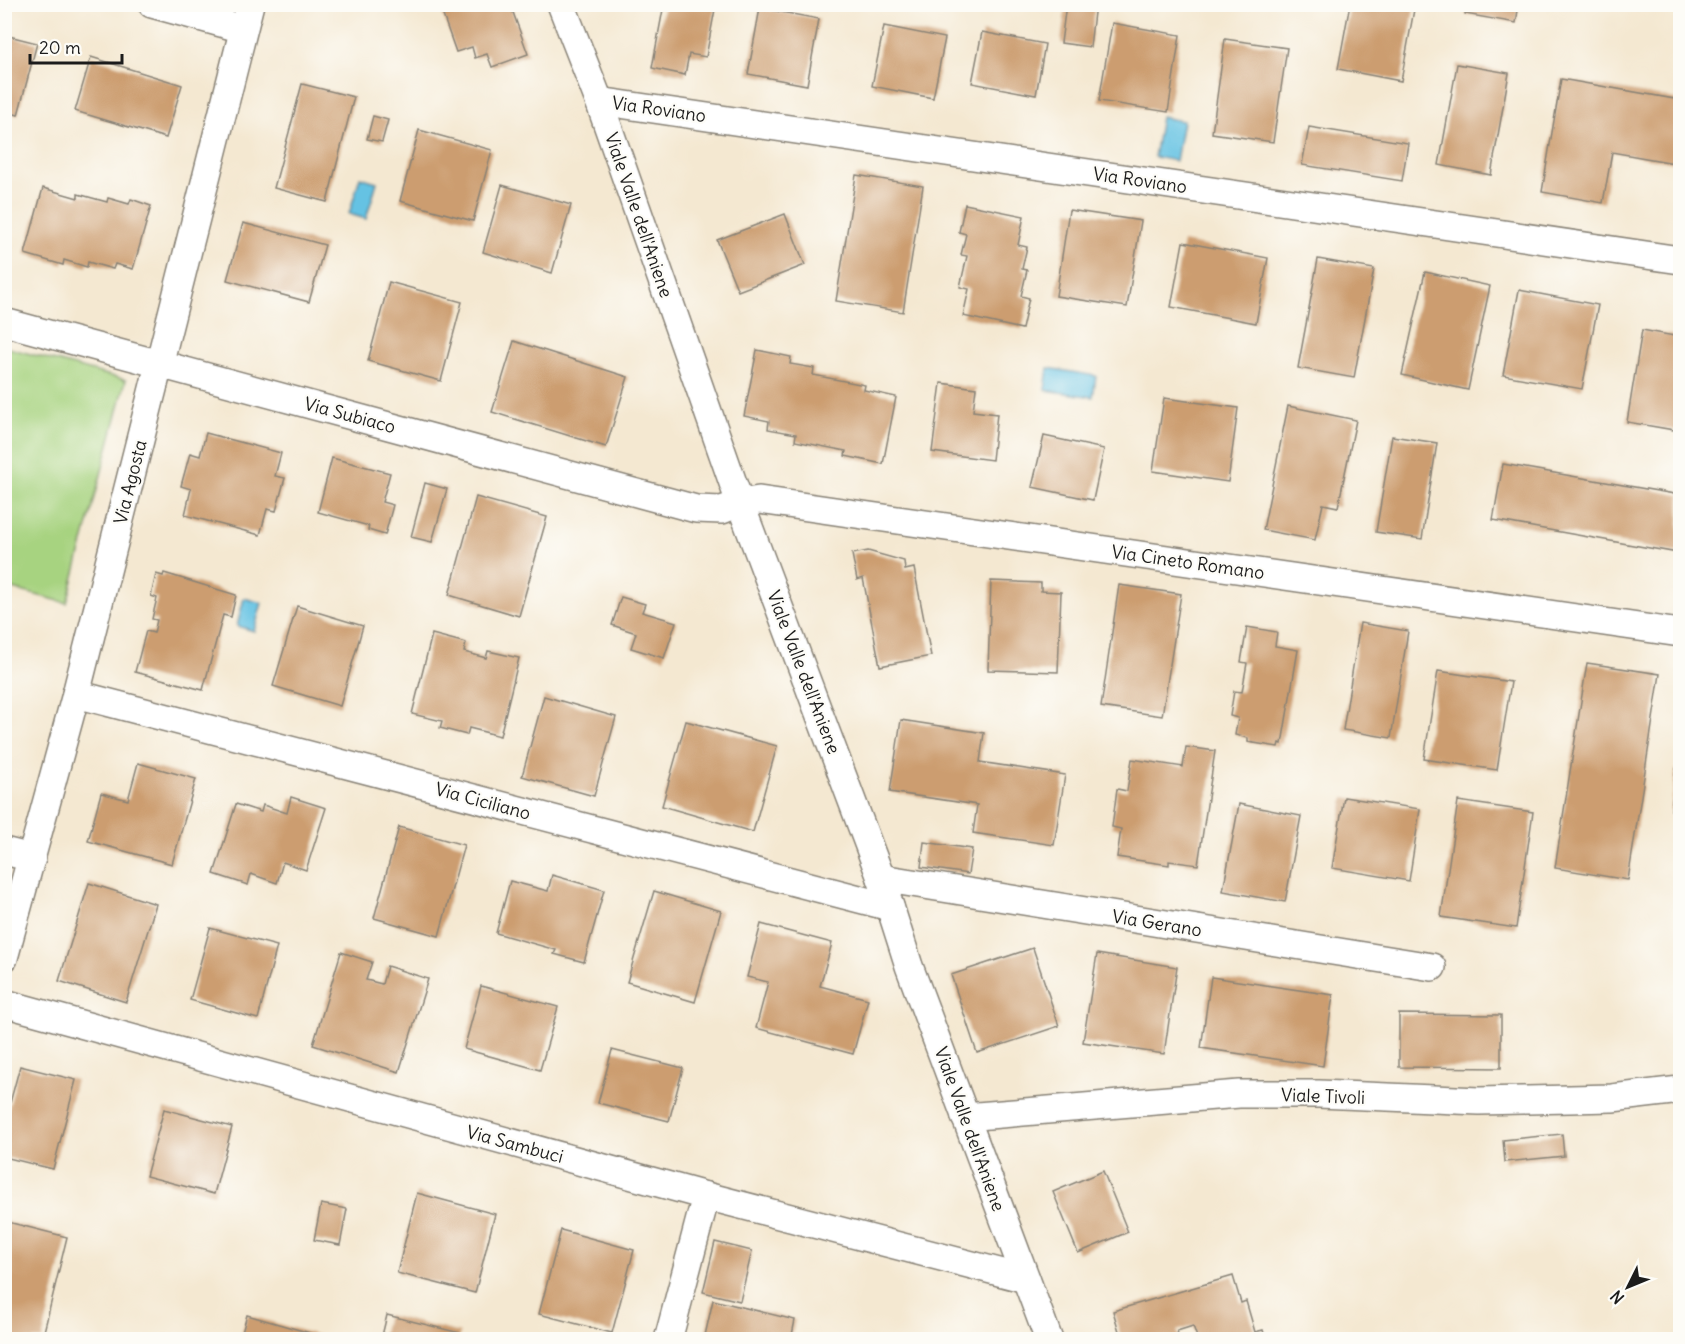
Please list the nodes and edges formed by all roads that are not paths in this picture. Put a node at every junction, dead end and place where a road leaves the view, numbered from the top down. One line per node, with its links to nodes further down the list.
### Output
1 (152, 4): 3 (street)
2 (561, 4): 4 (street, Viale Valle dell'Aniene)
3 (246, 17): 7 (street, Via Agosta)
4 (599, 101): 5 (street, Via Roviano); 8 (street, Viale Valle dell'Aniene)
5 (1680, 260)
6 (4, 322): 7 (street, Via Subiaco)
7 (160, 364): 9 (street, Via Subiaco); 11 (street, Via Agosta)
8 (740, 503): 9 (street, Via Cineto Romano); 10 (street, Via Cineto Romano); 14 (street, Viale Valle dell'Aniene)
9 (696, 508)
10 (1680, 633)
11 (76, 694): 13 (street, Via Agosta); 15 (street, Via Ciciliano)
12 (4, 851): 13 (street)
13 (32, 858): 16 (street, Via Agosta)
14 (881, 878): 15 (street, Viale Valle dell'Aniene); 17 (street, Via Gerano)
15 (890, 907): 20 (street, Viale Valle dell'Aniene)
16 (4, 958)
17 (1432, 967)
18 (4, 1004): 21 (street, Via Sambuci)
19 (1680, 1090): 20 (street, Viale Tivoli)
20 (965, 1117): 22 (street, Viale Valle dell'Aniene)
21 (706, 1196): 22 (street, Via Sambuci); 23 (street)
22 (1026, 1279): 24 (street, Viale Valle dell'Aniene)
23 (668, 1340)
24 (1049, 1340)

